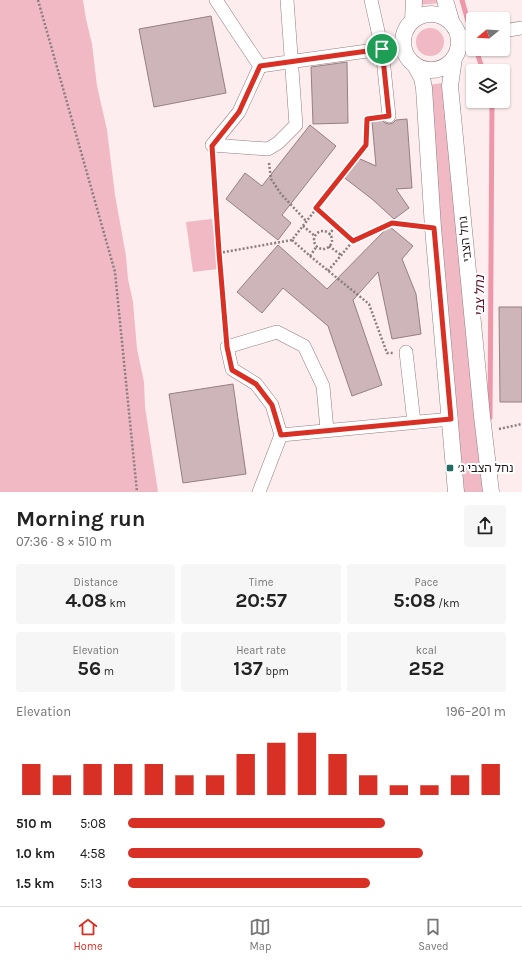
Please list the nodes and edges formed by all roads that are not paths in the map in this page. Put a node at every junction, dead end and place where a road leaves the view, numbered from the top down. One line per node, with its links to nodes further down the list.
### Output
1 (216, 0): 15 (street)
2 (287, 0): 13 (street)
3 (371, 0): 11 (street)
4 (414, 0): 6 (street)
5 (445, 0): 9 (street)
6 (413, 20): 9 (street); 10 (street)
7 (522, 28): 8 (street)
8 (510, 30)
9 (461, 32): 12 (street)
10 (403, 46): 11 (street); 14 (street)
11 (382, 49): 13 (street); 16 (street)
12 (454, 58): 14 (street); 24 (street, נחל הצבי)
13 (292, 62): 15 (street); 15 (street)
14 (415, 65): 18 (street)
15 (260, 66)
16 (389, 116)
17 (406, 352): 19 (street)
18 (451, 419): 19 (street); 23 (street)
19 (414, 422): 20 (street)
20 (327, 430): 21 (street); 21 (street)
21 (281, 435): 22 (street)
22 (259, 492)
23 (456, 492)
24 (491, 492)

